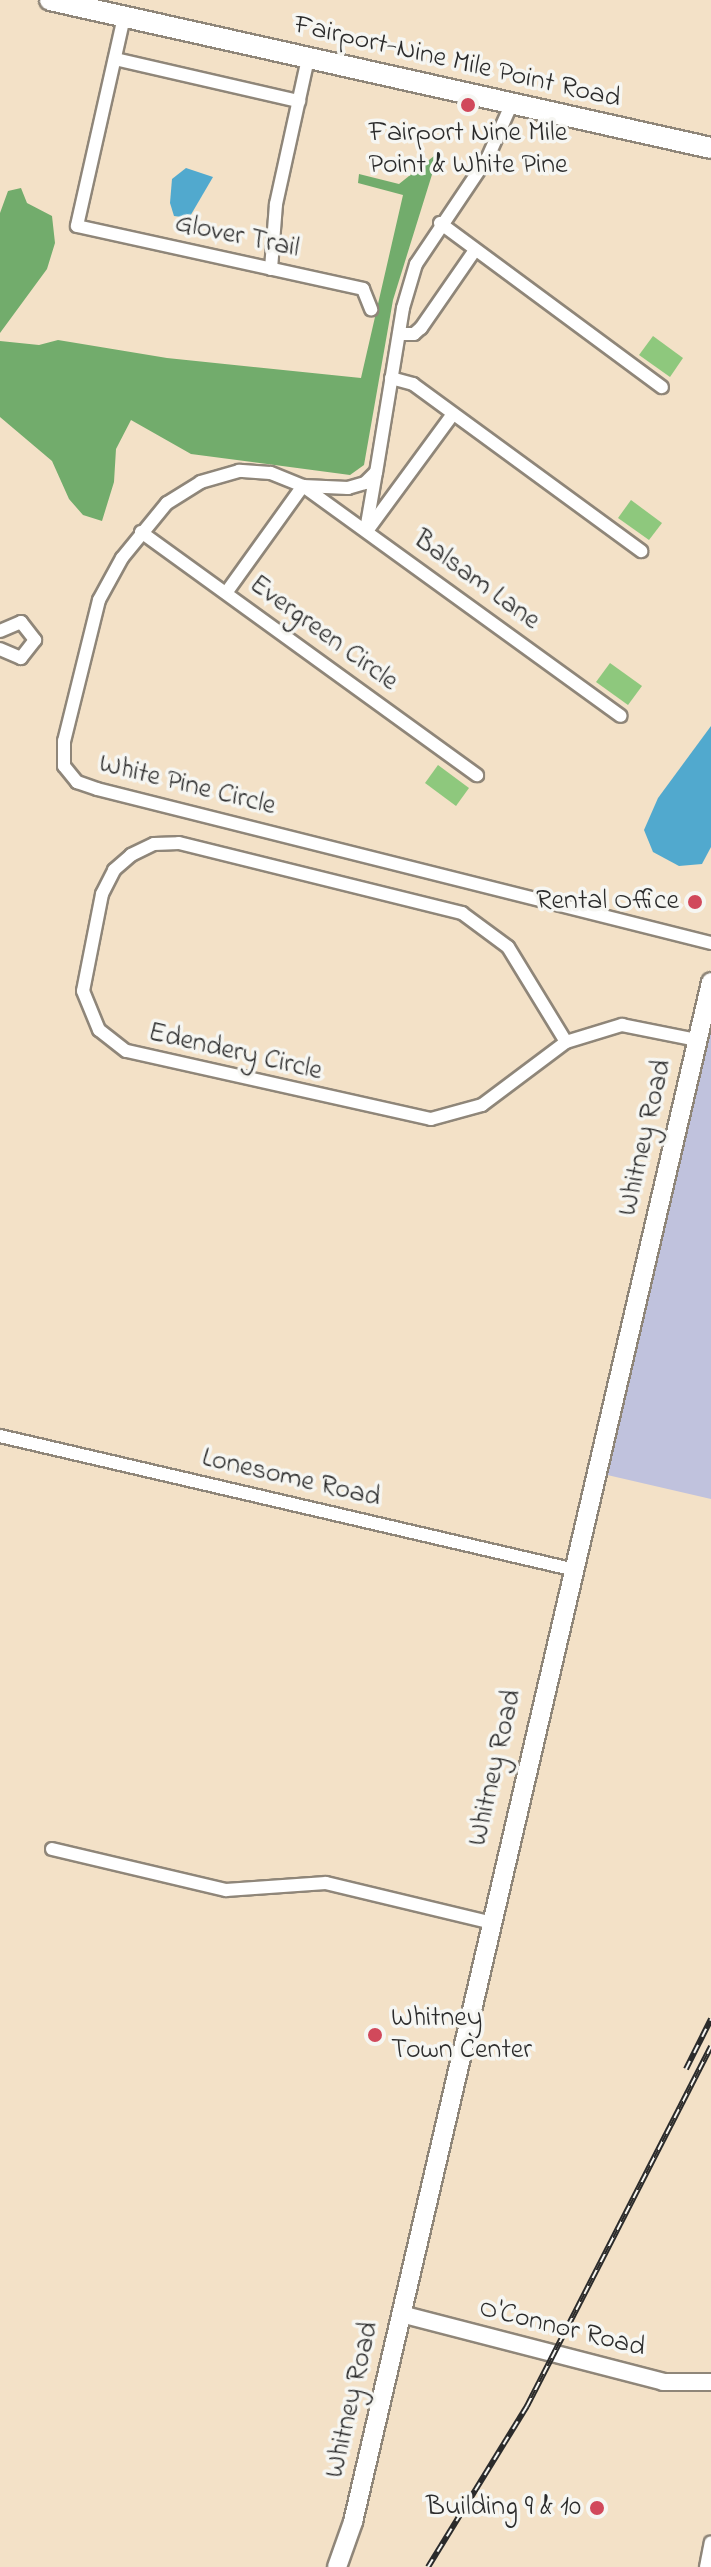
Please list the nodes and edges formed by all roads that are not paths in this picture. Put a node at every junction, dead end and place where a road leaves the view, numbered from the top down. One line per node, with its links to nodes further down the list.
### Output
1 (50, 0): 2 (main road, Fairport-Nine Mile Point Road)
2 (124, 17): 3 (street); 4 (main road, Fairport-Nine Mile Point Road)
3 (115, 59): 5 (street); 10 (street, Glover Trail)
4 (308, 59): 5 (street); 6 (main road, Fairport-Nine Mile Point Road)
5 (299, 101): 10 (street)
6 (512, 103): 7 (main road, Fairport-Nine Mile Point Road); 8 (street)
7 (711, 148)
8 (440, 223): 9 (street); 12 (street)
9 (475, 250): 12 (street); 14 (street)
10 (271, 269): 11 (street, Glover Trail)
11 (371, 309)
12 (399, 334): 13 (street)
13 (391, 378): 15 (street); 16 (street)
14 (662, 387)
15 (453, 414): 18 (street); 20 (street)
16 (376, 472): 17 (street, White Pine Circle); 18 (street)
17 (303, 486): 18 (street, Balsam Lane); 19 (street, White Pine Circle); 21 (street)
18 (366, 530): 24 (street, Balsam Lane)
19 (141, 532): 21 (street, Evergreen Circle); 26 (street, White Pine Circle)
20 (641, 551)
21 (226, 593): 25 (street, Evergreen Circle)
22 (0, 631): 23 (street)
23 (1, 654)
24 (621, 716)
25 (477, 775)
26 (711, 943)
27 (711, 982): 28 (main road, Whitney Road)
28 (697, 1040): 29 (street, Edendery Circle); 31 (main road, Whitney Road)
29 (566, 1042): 29 (street, Edendery Circle)
30 (0, 1436): 31 (street, Lonesome Road)
31 (571, 1569): 33 (main road, Whitney Road)
32 (52, 1849): 33 (street)
33 (489, 1922): 34 (main road, Whitney Road)
34 (401, 2314): 35 (street, O'Connor Road); 37 (main road, Whitney Road)
35 (711, 2382)
36 (711, 2542): 38 (street)
37 (337, 2567)
38 (706, 2567)

